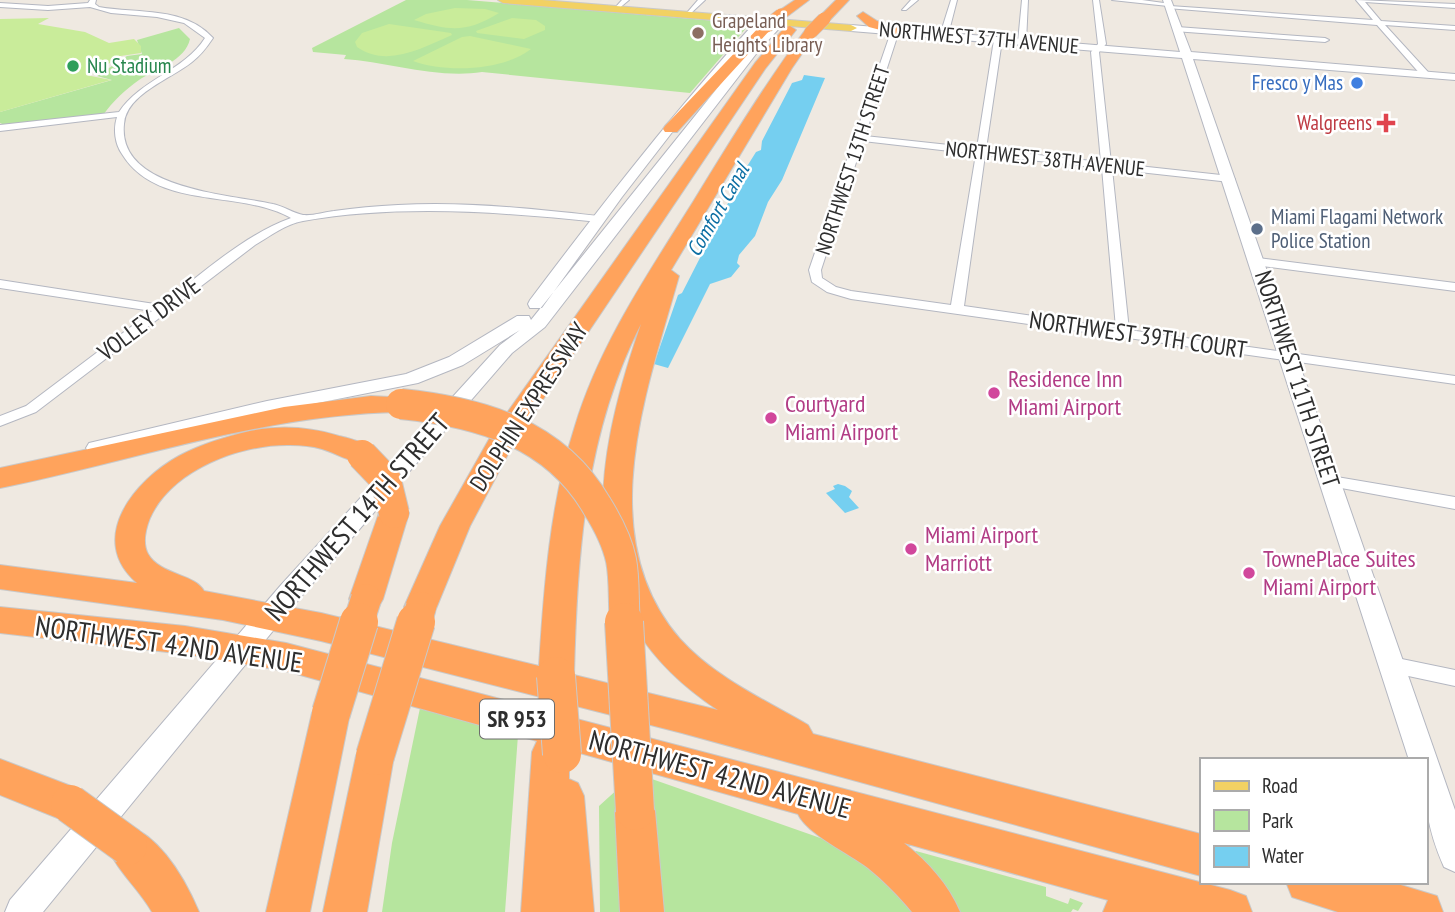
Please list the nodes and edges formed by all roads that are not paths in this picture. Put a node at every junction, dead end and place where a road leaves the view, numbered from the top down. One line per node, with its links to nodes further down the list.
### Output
1 (503, 0): 14 (main road, NORTHWEST 37TH AVENUE)
2 (626, 0): 20 (street)
3 (702, 0): 22 (street)
4 (780, 0): 25 (main road, NORTHWEST 14TH STREET)
5 (843, 0): 25 (highway, DOLPHIN EXPRESSWAY, bridge)
6 (915, 0): 21 (street)
7 (954, 0): 30 (street)
8 (1025, 0): 33 (street)
9 (1096, 0): 34 (street)
10 (1115, 0): 17 (street)
11 (1359, 0): 19 (street); 24 (street)
12 (1401, 0): 19 (street)
13 (92, 2): 18 (street); 38 (street)
14 (548, 2): 20 (main road, NORTHWEST 37TH AVENUE)
15 (868, 2): 23 (highway)
16 (809, 3): 25 (highway, DOLPHIN EXPRESSWAY); 25 (highway)
17 (1168, 4): 24 (street); 28 (street, NORTHWEST 11TH STREET)
18 (0, 5)
19 (1455, 5)
20 (615, 9): 22 (main road, NORTHWEST 37TH AVENUE)
21 (904, 9)
22 (687, 15): 25 (main road, NORTHWEST 37TH AVENUE)
23 (863, 16): 26 (highway); 29 (highway)
24 (1377, 22): 27 (street); 36 (street)
25 (782, 25): 26 (main road, NORTHWEST 37TH AVENUE); 40 (highway); 47 (highway, DOLPHIN EXPRESSWAY); 56 (street, NORTHWEST 14TH STREET); 84 (highway, DOLPHIN EXPRESSWAY, bridge)
26 (851, 28): 29 (street, NORTHWEST 37TH AVENUE)
27 (1455, 28)
28 (1177, 29): 32 (street); 35 (street, NORTHWEST 11TH STREET)
29 (900, 32): 30 (street, NORTHWEST 37TH AVENUE); 41 (street, NORTHWEST 13TH STREET)
30 (944, 35): 31 (street, NORTHWEST 37TH AVENUE)
31 (998, 40): 33 (street, NORTHWEST 37TH AVENUE); 42 (street)
32 (1325, 40)
33 (1022, 41): 34 (street, NORTHWEST 37TH AVENUE)
34 (1098, 48): 35 (street, NORTHWEST 37TH AVENUE); 43 (street)
35 (1187, 55): 36 (street, NORTHWEST 37TH AVENUE); 44 (street, NORTHWEST 11TH STREET)
36 (1425, 74): 37 (street, NORTHWEST 37TH AVENUE)
37 (1455, 76)
38 (123, 114): 39 (street); 45 (street)
39 (0, 128)
40 (671, 129): 46 (street, NORTHWEST 14TH STREET)
41 (859, 138): 42 (street, NORTHWEST 38TH AVENUE); 50 (street, NORTHWEST 13TH STREET)
42 (981, 152): 43 (street, NORTHWEST 38TH AVENUE); 53 (street)
43 (1107, 165): 44 (street, NORTHWEST 38TH AVENUE); 55 (street)
44 (1230, 178): 48 (street, NORTHWEST 11TH STREET)
45 (299, 219): 46 (street); 52 (street, VOLLEY DRIVE)
46 (599, 219): 54 (street, NORTHWEST 14TH STREET)
47 (677, 243): 71 (highway, DOLPHIN EXPRESSWAY, bridge); 72 (highway)
48 (1258, 262): 51 (street); 57 (street, NORTHWEST 11TH STREET)
49 (0, 284): 52 (street)
50 (823, 286): 53 (street, NORTHWEST 39TH COURT)
51 (1455, 287)
52 (162, 309): 59 (street, VOLLEY DRIVE)
53 (957, 309): 55 (street, NORTHWEST 39TH COURT)
54 (523, 320): 56 (street, NORTHWEST 14TH STREET); 60 (street)
55 (1124, 332): 57 (street, NORTHWEST 39TH COURT)
56 (506, 349): 66 (street, NORTHWEST 14TH STREET)
57 (1288, 356): 58 (street, NORTHWEST 39TH COURT); 62 (street, NORTHWEST 11TH STREET)
58 (1455, 380)
59 (0, 421)
60 (0, 470)
61 (0, 478): 87 (highway, bridge)
62 (1331, 481): 63 (street); 69 (street, NORTHWEST 11TH STREET)
63 (1455, 503)
64 (0, 577): 65 (highway, NORTHWEST 42ND AVENUE / SR 953)
65 (218, 607): 66 (highway, NORTHWEST 42ND AVENUE / SR 953); 83 (highway, bridge)
66 (270, 615): 68 (street, NORTHWEST 14TH STREET); 72 (highway, NORTHWEST 42ND AVENUE / SR 953)
67 (3, 621): 68 (highway, NORTHWEST 42ND AVENUE / SR 953)
68 (242, 649): 76 (highway, NORTHWEST 42ND AVENUE / SR 953); 81 (street, NORTHWEST 14TH STREET)
69 (1392, 665): 70 (street); 73 (street, NORTHWEST 11TH STREET)
70 (1455, 678)
71 (556, 753): 85 (highway); 86 (highway)
72 (825, 755): 77 (highway, NORTHWEST 42ND AVENUE / SR 953)
73 (1423, 758)
74 (1427, 771): 78 (street, NORTHWEST 11TH STREET)
75 (0, 777): 82 (highway, bridge)
76 (791, 793): 80 (highway, NORTHWEST 42ND AVENUE / SR 953); 88 (highway)
77 (1200, 855)
78 (1455, 856)
79 (1315, 884): 90 (highway)
80 (1210, 907): 89 (highway)
81 (22, 912)
82 (177, 912)
83 (288, 912)
84 (345, 912)
85 (543, 912)
86 (572, 912)
87 (642, 912)
88 (938, 912)
89 (1125, 912)
90 (1421, 912)

